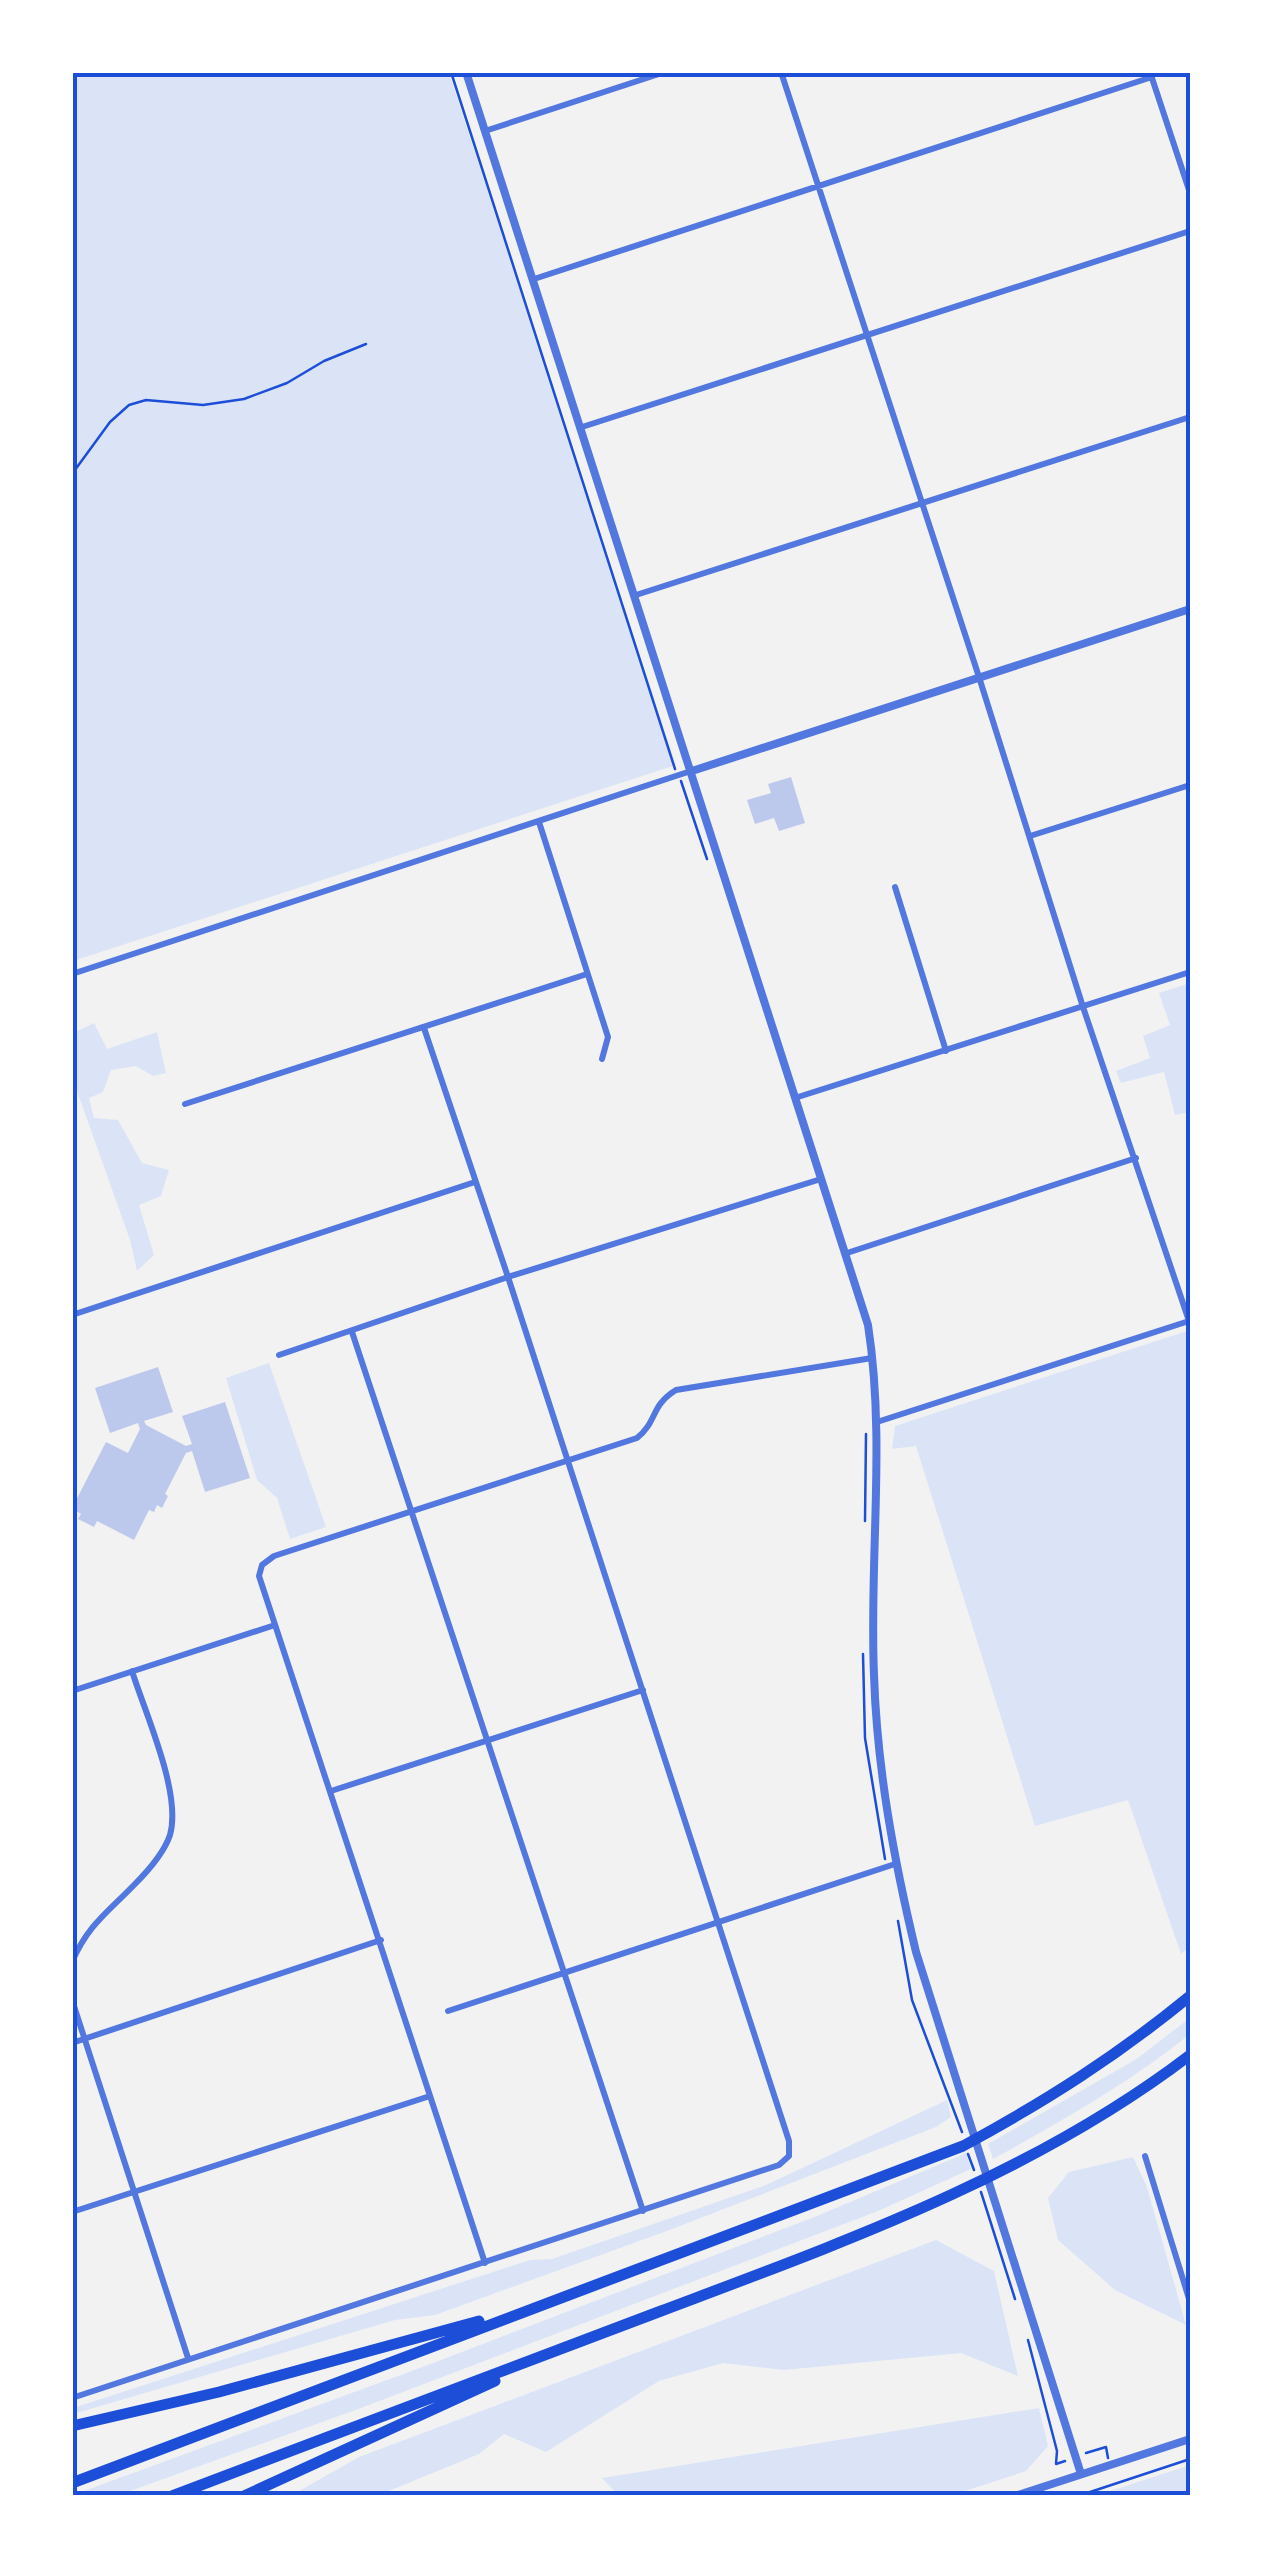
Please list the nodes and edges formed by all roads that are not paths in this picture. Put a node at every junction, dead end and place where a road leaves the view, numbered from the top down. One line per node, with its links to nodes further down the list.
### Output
1 (466, 72): 6 (street)
2 (665, 72): 5 (street)
3 (781, 72): 7 (street)
4 (1151, 75): 7 (street); 8 (street)
5 (640, 76): 6 (street)
6 (485, 131): 10 (street)
7 (818, 186): 10 (street); 11 (street)
8 (1190, 193)
9 (1190, 230): 11 (street)
10 (534, 279): 13 (street)
11 (867, 334): 13 (street); 14 (street)
12 (1190, 416): 14 (street)
13 (582, 427): 15 (street)
14 (921, 504): 15 (street); 17 (street)
15 (636, 595): 18 (street)
16 (1190, 609): 17 (street)
17 (979, 677): 18 (street); 21 (street)
18 (692, 771): 20 (street); 30 (street)
19 (1190, 785): 21 (street)
20 (538, 822): 24 (street); 25 (street)
21 (1030, 836): 26 (street)
22 (894, 887): 28 (street)
23 (1190, 972): 26 (street)
24 (72, 974)
25 (588, 974): 27 (street); 29 (street)
26 (1083, 1008): 28 (street); 32 (street)
27 (424, 1028): 31 (street); 34 (street)
28 (946, 1051): 30 (street)
29 (602, 1060)
30 (798, 1097): 33 (street)
31 (185, 1104)
32 (1136, 1158): 35 (street); 38 (street)
33 (822, 1178): 35 (street); 36 (street)
34 (475, 1182): 36 (street); 37 (street)
35 (847, 1252): 41 (street)
36 (508, 1278): 39 (street); 43 (street)
37 (72, 1315)
38 (1190, 1321): 42 (street)
39 (352, 1332): 40 (street); 44 (street)
40 (279, 1354)
41 (874, 1358): 42 (street); 43 (street)
42 (876, 1422): 51 (street)
43 (567, 1460): 44 (street); 47 (street)
44 (412, 1512): 45 (street); 49 (street)
45 (276, 1625): 46 (street); 50 (street)
46 (132, 1671): 48 (street); 54 (street)
47 (643, 1690): 49 (street); 52 (street)
48 (72, 1691)
49 (487, 1742): 50 (street); 55 (street)
50 (331, 1792): 53 (street)
51 (895, 1864): 52 (street); 75 (street)
52 (719, 1922): 55 (street); 65 (street)
53 (381, 1940): 59 (street); 62 (street)
54 (72, 1962)
55 (563, 1970): 58 (street); 65 (street)
56 (1190, 1996): 69 (highway)
57 (72, 2000): 59 (street)
58 (448, 2010)
59 (84, 2039): 60 (street); 64 (street)
60 (72, 2043)
61 (1190, 2055): 70 (highway)
62 (430, 2096): 64 (street); 67 (street)
63 (1145, 2156): 68 (street)
64 (136, 2192): 66 (street); 71 (street)
65 (643, 2211): 67 (street)
66 (72, 2212)
67 (485, 2264): 71 (street)
68 (1190, 2302)
69 (531, 2308): 73 (highway); 76 (highway)
70 (610, 2330): 77 (highway); 78 (highway)
71 (188, 2358): 72 (street)
72 (72, 2398)
73 (72, 2426)
74 (1190, 2438): 75 (street)
75 (1081, 2474): 79 (street)
76 (72, 2483)
77 (172, 2496)
78 (244, 2496)
79 (1015, 2496)

